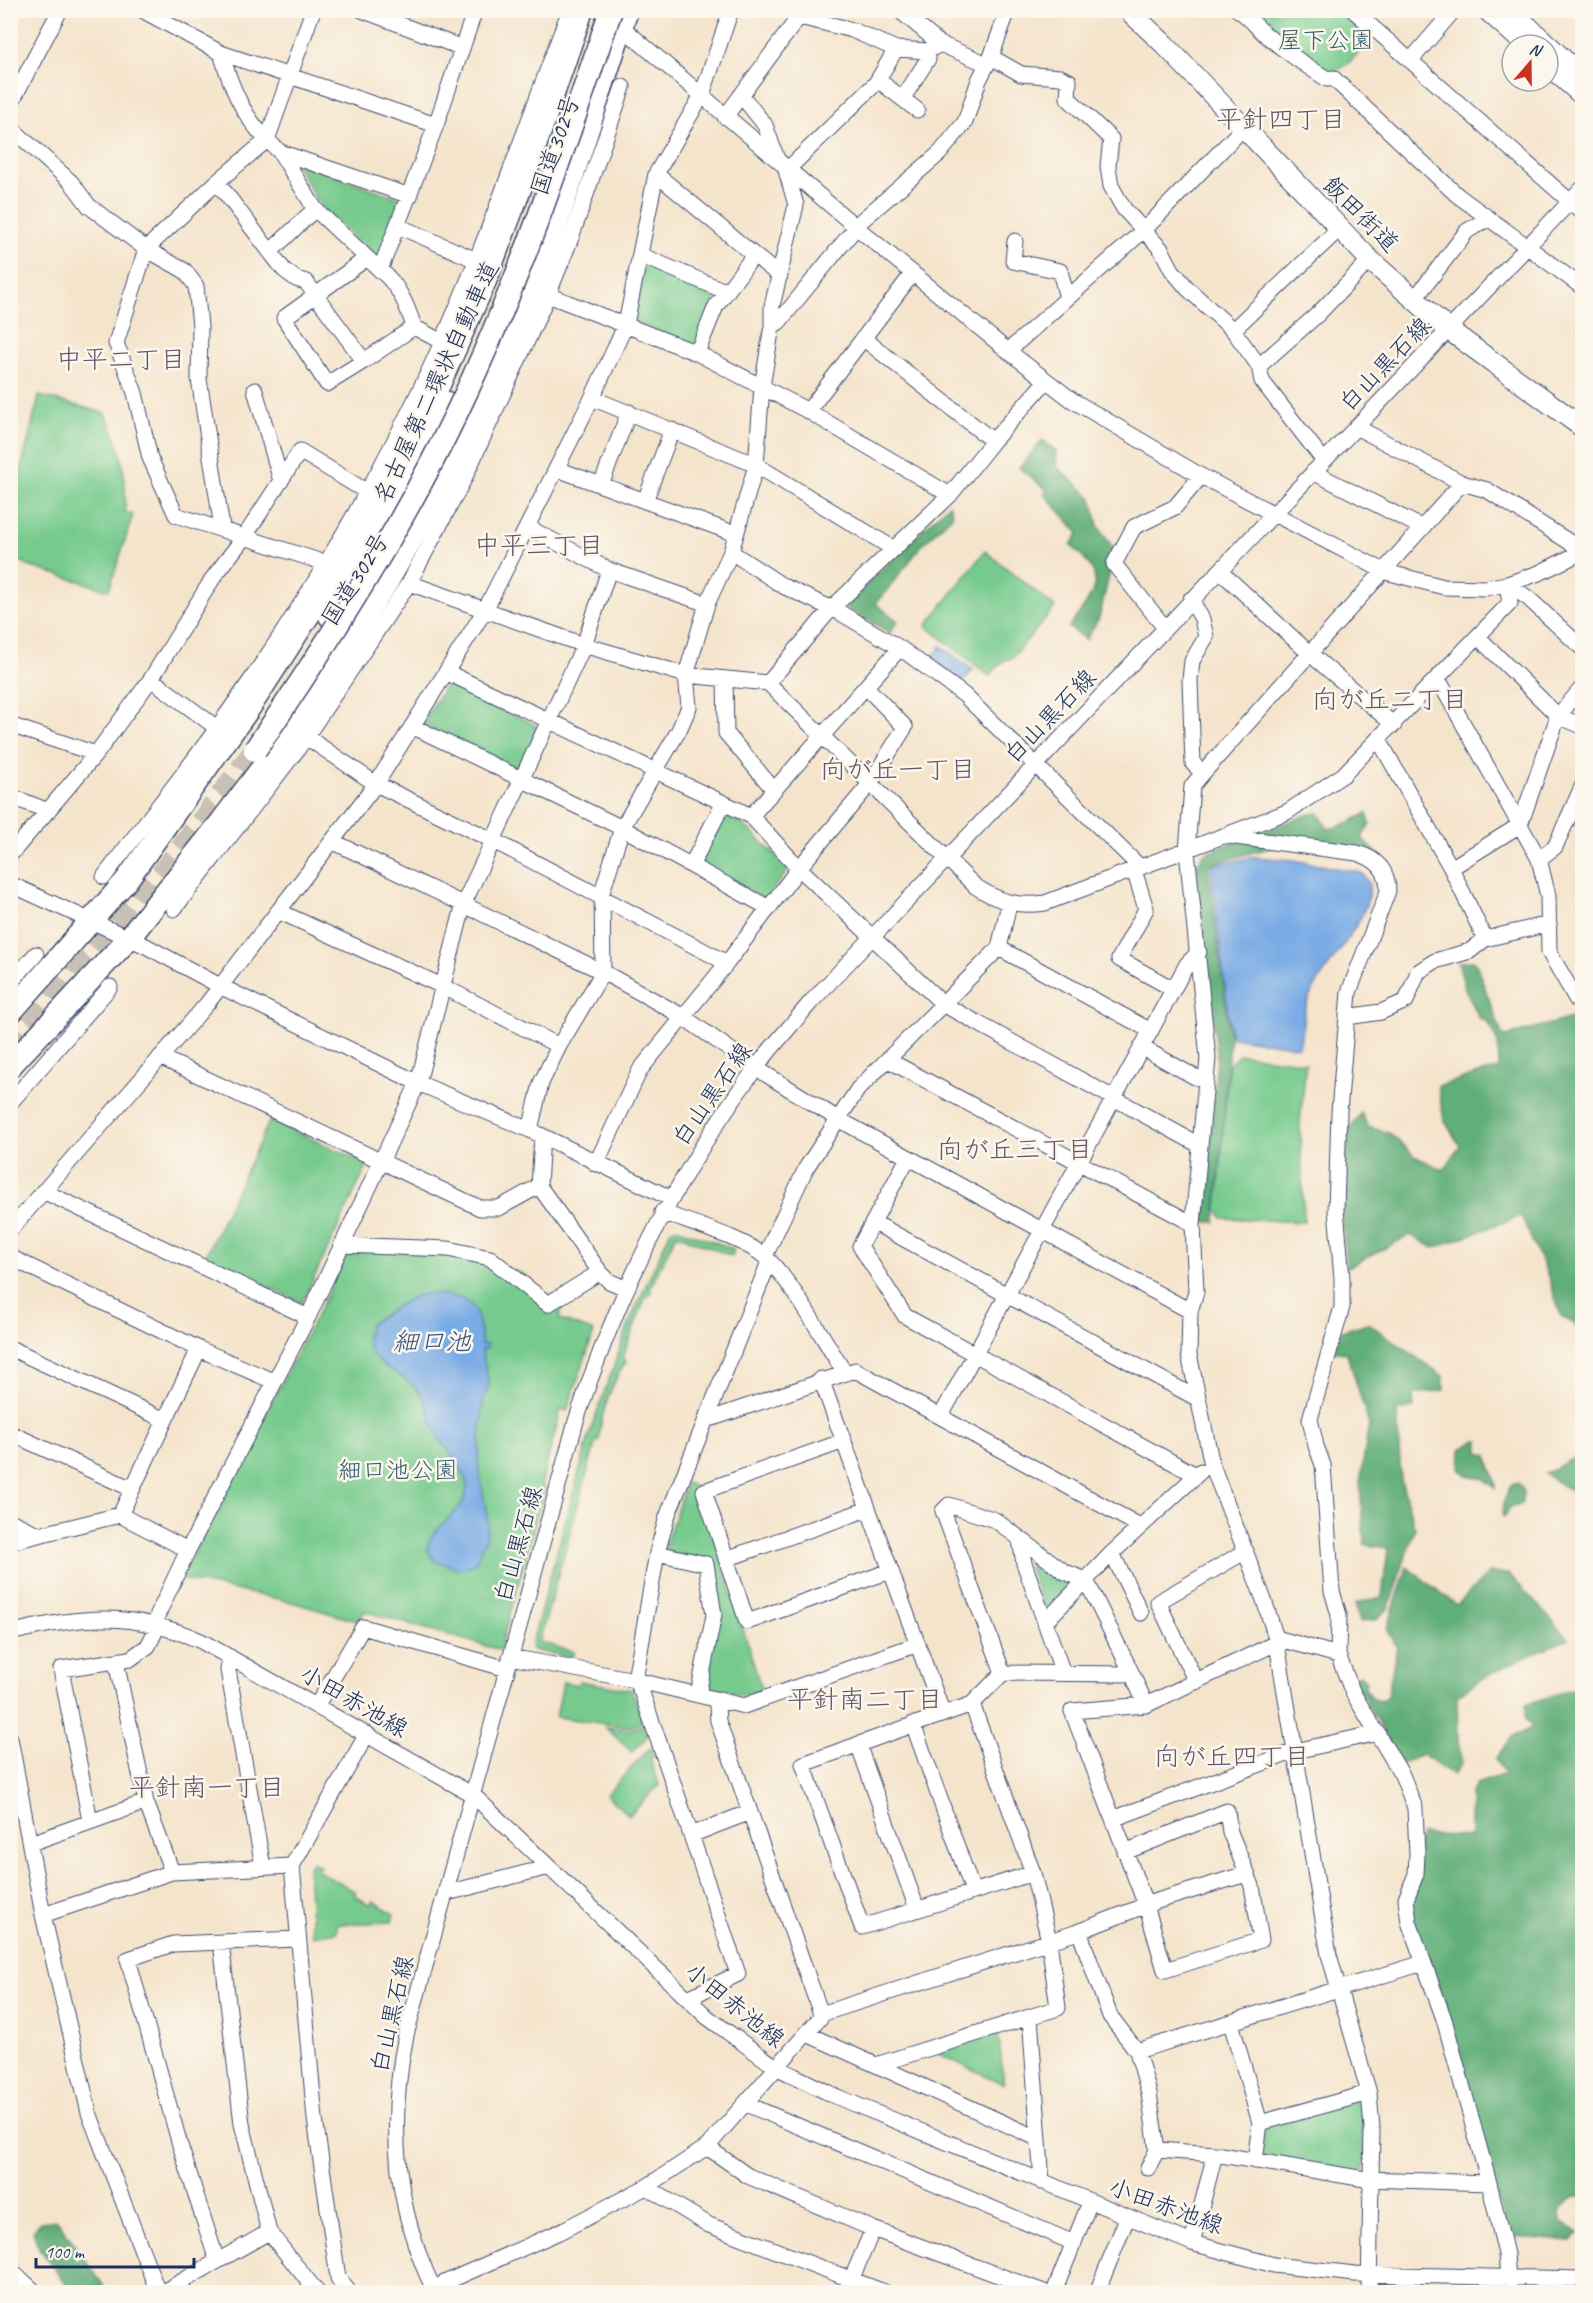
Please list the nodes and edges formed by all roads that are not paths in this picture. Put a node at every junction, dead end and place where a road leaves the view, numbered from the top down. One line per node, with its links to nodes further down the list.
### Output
1 (60, 10): 38 (street)
2 (142, 10): 25 (street)
3 (312, 10): 29 (street)
4 (362, 10): 23 (street)
5 (475, 10): 23 (street)
6 (595, 10): 19 (highway, 名古屋第二環状自動車道, bridge)
7 (600, 10): 19 (street)
8 (731, 10): 34 (street)
9 (899, 10): 22 (street)
10 (1008, 10): 28 (street)
11 (1128, 10): 44 (main road, 飯田街道)
12 (1238, 10): 57 (street)
13 (1353, 10): 27 (street)
14 (1454, 10): 27 (street)
15 (1487, 10): 20 (main road)
16 (1509, 10): 21 (main road)
17 (797, 13): 24 (street); 35 (street)
18 (574, 15): 47 (highway, 国道302号)
19 (620, 16): 34 (street); 39 (highway, 国道302号)
20 (1513, 33)
21 (1535, 33)
22 (934, 47): 24 (street); 28 (street); 37 (street)
23 (462, 48): 42 (street)
24 (896, 49): 32 (street)
25 (221, 53): 29 (street); 46 (street)
26 (1560, 56): 31 (main road)
27 (1411, 60): 54 (street)
28 (989, 61): 59 (street); 60 (street)
29 (289, 76): 42 (street); 46 (street)
30 (1560, 76): 36 (main road)
31 (1582, 77)
32 (878, 80): 37 (street); 49 (street)
33 (623, 87): 45 (street)
34 (702, 95): 41 (street); 50 (street)
35 (741, 95): 41 (street); 49 (street)
36 (1582, 95)
37 (903, 98): 40 (street)
38 (10, 105)
39 (597, 106): 45 (street); 167 (highway, 国道302号)
40 (917, 110)
41 (724, 117): 49 (street)
42 (436, 125): 53 (street)
43 (10, 127): 64 (street)
44 (1243, 128): 60 (street); 61 (main road, 飯田街道)
45 (609, 129): 77 (street)
46 (267, 140): 48 (street); 51 (street)
47 (529, 141): 69 (street); 182 (highway, 国道302号)
48 (280, 152): 53 (street); 55 (street)
49 (784, 165): 59 (street); 73 (street)
50 (656, 174): 66 (street); 67 (street)
51 (217, 182): 64 (street); 65 (street)
52 (1582, 189): 54 (street, 白山黒石線)
53 (410, 196): 58 (street)
54 (1570, 202): 56 (street); 63 (street, 白山黒石線)
55 (315, 209): 65 (street); 68 (street)
56 (1582, 212)
57 (1489, 218): 63 (street); 79 (street)
58 (398, 226): 69 (street); 71 (street)
59 (856, 227): 72 (street); 81 (street)
60 (1144, 230): 78 (street); 83 (street)
61 (1338, 230): 70 (main road, 飯田街道); 83 (street)
62 (1015, 241): 78 (street)
63 (1527, 246): 74 (street); 84 (street, 白山黒石線)
64 (146, 249): 113 (street); 113 (street)
65 (270, 252): 76 (street)
66 (640, 255): 75 (street); 80 (street)
67 (754, 255): 73 (street); 75 (street)
68 (367, 258): 71 (street); 76 (street)
69 (476, 260): 86 (street)
70 (1370, 260): 79 (main road, 飯田街道); 90 (street)
71 (380, 270): 82 (street)
72 (913, 273): 85 (street); 87 (street)
73 (780, 276): 81 (street)
74 (1582, 287)
75 (727, 292): 88 (street)
76 (315, 295): 89 (street); 89 (street)
77 (548, 295): 80 (street); 124 (street)
78 (1066, 298): 87 (street)
79 (1414, 300): 84 (main road, 飯田街道)
80 (626, 324): 88 (street); 94 (street)
81 (772, 326): 92 (street)
82 (414, 327): 86 (street); 89 (street)
83 (1233, 330): 90 (street)
84 (1449, 330): 97 (main road, 飯田街道); 98 (street, 白山黒石線)
85 (863, 338): 95 (street); 100 (street)
86 (442, 342): 108 (street)
87 (1008, 351): 91 (street)
88 (697, 353): 92 (street)
89 (364, 361)
90 (1259, 366): 102 (street)
91 (1046, 381): 100 (street); 104 (street)
92 (762, 387): 95 (street); 101 (street)
93 (255, 390): 105 (street)
94 (592, 398): 96 (street); 103 (street)
95 (808, 411): 109 (street)
96 (629, 412): 99 (street); 107 (street)
97 (1582, 426)
98 (1356, 427): 102 (street, 白山黒石線); 106 (street)
99 (672, 430): 101 (street); 110 (street)
100 (993, 441): 109 (street)
101 (756, 465): 115 (street); 117 (street)
102 (1318, 467): 111 (street, 白山黒石線); 114 (street)
103 (556, 469): 107 (street); 112 (street)
104 (1201, 476): 111 (street); 130 (street)
105 (281, 481): 108 (street); 116 (street)
106 (1462, 483): 114 (street); 118 (street)
107 (601, 485): 110 (street)
108 (367, 492): 120 (street)
109 (950, 495): 117 (street)
110 (645, 501): 115 (street)
111 (1272, 514): 122 (street, 白山黒石線); 123 (street)
112 (527, 527): 121 (street); 129 (street)
113 (222, 528): 116 (street)
114 (1423, 528): 123 (street)
115 (736, 534): 119 (street)
116 (245, 536): 120 (street); 138 (street)
117 (894, 549): 128 (street)
118 (1582, 551): 125 (street)
119 (731, 552): 127 (street); 128 (street)
120 (325, 563): 150 (street)
121 (609, 570): 127 (street); 132 (street)
122 (1220, 571): 126 (street, 白山黒石線); 135 (street)
123 (1386, 572): 125 (street); 135 (street)
124 (409, 583): 129 (street); 152 (street)
125 (1507, 584): 131 (street); 134 (street)
126 (1191, 599): 130 (street, 白山黒石線); 157 (street)
127 (708, 604): 137 (street)
128 (831, 609): 133 (street); 141 (street)
129 (485, 610): 132 (street); 136 (street)
130 (1165, 628): 155 (street, 白山黒石線)
131 (1479, 638): 140 (street); 144 (street)
132 (584, 645): 137 (street); 145 (street)
133 (900, 648): 142 (street); 155 (street)
134 (1582, 648)
135 (1310, 653): 147 (street); 157 (street)
136 (446, 672): 145 (street); 148 (street)
137 (686, 675): 139 (street); 156 (street)
138 (151, 679): 150 (street); 154 (street)
139 (725, 679): 141 (street); 162 (street)
140 (1438, 679): 147 (street); 168 (street)
141 (768, 683): 151 (street)
142 (867, 688): 151 (street); 160 (street)
143 (1582, 688): 144 (street)
144 (1558, 716): 149 (street); 168 (street)
145 (550, 719): 156 (street); 158 (street)
146 (10, 725): 154 (street)
147 (1394, 725): 153 (street)
148 (412, 726): 158 (street); 159 (street)
149 (1582, 726)
150 (217, 728): 174 (street)
151 (821, 734): 160 (street); 162 (street)
152 (305, 736): 159 (street); 167 (street)
153 (1379, 741): 170 (street); 181 (street)
154 (96, 754): 165 (street)
155 (1034, 765): 176 (street, 白山黒石線); 180 (street)
156 (654, 769): 164 (street); 169 (street)
157 (1203, 773): 173 (street)
158 (523, 781): 169 (street); 172 (street)
159 (376, 784): 171 (street); 172 (street)
160 (869, 785): 176 (street); 179 (street)
161 (1582, 787): 177 (street)
162 (774, 789): 166 (street)
163 (10, 796): 165 (street)
164 (723, 804): 166 (street); 178 (street)
165 (48, 811): 175 (street)
166 (752, 816): 179 (street)
167 (229, 825): 188 (street); 193 (highway, 国道302号)
168 (1520, 825): 177 (street); 181 (street)
169 (622, 828): 178 (street); 184 (street)
170 (1227, 836): 173 (street); 210 (street)
171 (332, 841): 185 (street); 189 (street)
172 (494, 841): 184 (street); 185 (street)
173 (1187, 851): 180 (street); 196 (street)
174 (123, 852): 182 (street); 182 (street)
175 (10, 855)
176 (947, 858): 186 (street); 192 (street, 白山黒石線)
177 (1539, 858): 191 (street)
178 (692, 864): 187 (street)
179 (799, 868): 187 (street); 192 (street)
180 (1137, 868): 186 (street); 204 (street)
181 (1451, 868): 194 (street)
182 (115, 879): 190 (highway, 国道302号)
183 (10, 884): 190 (street)
184 (602, 897): 198 (street); 199 (street)
185 (464, 903): 199 (street); 202 (street)
186 (1009, 904): 195 (street)
187 (769, 908): 198 (street)
188 (174, 909)
189 (278, 911): 201 (street); 202 (street)
190 (91, 922): 193 (street); 208 (highway, 国道302号)
191 (1549, 924): 194 (street); 205 (street)
192 (872, 937): 206 (street); 218 (street, 白山黒石線)
193 (129, 938): 201 (street); 207 (highway, 国道302号)
194 (1485, 939): 210 (street)
195 (999, 948): 206 (street); 211 (street)
196 (1198, 952): 204 (street); 219 (street)
197 (36, 954): 200 (street)
198 (727, 963): 209 (street)
199 (603, 972): 209 (street); 212 (street)
200 (10, 983)
201 (220, 986): 215 (street); 220 (street)
202 (442, 986): 212 (street); 220 (street)
203 (110, 987): 213 (street)
204 (1173, 989): 211 (street)
205 (1582, 1002)
206 (944, 1004): 216 (street); 221 (street)
207 (59, 1011): 213 (street); 217 (highway, 国道302号)
208 (10, 1013)
209 (682, 1016): 218 (street); 228 (street)
210 (1347, 1017): 281 (street)
211 (1151, 1031): 214 (street)
212 (559, 1046): 224 (street)
213 (59, 1047): 222 (street)
214 (1142, 1047): 219 (street); 221 (street)
215 (160, 1057): 227 (street); 231 (street)
216 (888, 1060): 223 (street); 229 (street)
217 (10, 1066)
218 (756, 1068): 223 (street); 232 (street, 白山黒石線)
219 (1206, 1079): 225 (street)
220 (418, 1083): 224 (street); 227 (street)
221 (1114, 1098): 225 (street); 229 (street)
222 (10, 1103)
223 (838, 1119): 226 (street); 240 (street)
224 (536, 1133): 228 (street); 230 (street)
225 (1199, 1145): 235 (street)
226 (908, 1158): 234 (street); 237 (street)
227 (382, 1161): 230 (street); 238 (street)
228 (596, 1164): 232 (street)
229 (1078, 1164): 235 (street); 237 (street)
230 (539, 1186): 241 (street)
231 (43, 1191): 236 (street); 245 (street)
232 (670, 1198): 233 (street, 白山黒石線)
233 (662, 1212): 240 (street); 242 (street, 白山黒石線)
234 (873, 1222): 243 (street); 248 (street)
235 (1193, 1224): 244 (street)
236 (10, 1230)
237 (1041, 1230): 243 (street); 244 (street)
238 (341, 1245): 241 (street); 245 (street)
239 (10, 1257): 247 (street)
240 (767, 1259): 249 (street); 253 (street)
241 (600, 1272): 242 (street)
242 (625, 1288): 284 (street, 白山黒石線)
243 (1006, 1296): 248 (street); 252 (street)
244 (1190, 1311): 252 (street)
245 (308, 1317): 251 (street)
246 (10, 1348): 255 (street)
247 (199, 1349): 251 (street); 255 (street)
248 (974, 1353): 254 (street); 259 (street)
249 (845, 1373): 250 (street); 254 (street)
250 (821, 1379): 253 (street); 257 (street)
251 (273, 1381): 268 (street)
252 (1198, 1399): 258 (street)
253 (706, 1415): 270 (street)
254 (941, 1416): 264 (street)
255 (165, 1420): 260 (street)
256 (10, 1433): 260 (street)
257 (844, 1442): 261 (street); 272 (street)
258 (1212, 1465): 259 (street); 269 (street)
259 (1194, 1474): 264 (street)
260 (132, 1489): 262 (street)
261 (868, 1509): 272 (street); 273 (street)
262 (120, 1515): 265 (street); 268 (street)
263 (10, 1521): 265 (street)
264 (1140, 1526): 271 (street)
265 (38, 1534): 267 (street)
266 (1020, 1540): 274 (street); 276 (street); 285 (street)
267 (10, 1542)
268 (188, 1550): 277 (street)
269 (1246, 1551): 279 (street); 289 (street)
270 (657, 1553): 288 (street); 290 (street)
271 (1112, 1553): 274 (street); 275 (street)
272 (726, 1559): 273 (street)
273 (890, 1571): 280 (street)
274 (1086, 1580): 276 (street); 287 (street)
275 (1141, 1613)
276 (1046, 1621): 286 (street)
277 (158, 1625): 278 (street, 小田赤池線); 282 (street, 小田赤池線); 283 (street)
278 (10, 1633)
279 (1276, 1641): 281 (street); 289 (street); 301 (street)
280 (918, 1644): 291 (street); 295 (street)
281 (1338, 1655): 297 (street)
282 (230, 1657): 293 (street, 小田赤池線); 311 (street)
283 (116, 1662): 303 (street); 306 (street)
284 (509, 1663): 288 (street); 293 (street); 302 (street, 白山黒石線)
285 (1003, 1673): 286 (street); 292 (street)
286 (1063, 1673): 287 (street)
287 (1132, 1674): 294 (street)
288 (635, 1680): 290 (street); 307 (street)
289 (1196, 1682): 294 (street)
290 (698, 1694): 291 (street)
291 (720, 1699): 304 (street)
292 (972, 1704): 295 (street); 314 (street)
293 (317, 1705): 298 (street, 小田赤池線)
294 (1146, 1706): 305 (street)
295 (943, 1714): 296 (street)
296 (913, 1724): 300 (street); 316 (street)
297 (1378, 1733): 301 (street); 325 (street)
298 (367, 1734): 302 (street, 小田赤池線); 310 (street)
299 (10, 1738): 308 (street)
300 (858, 1744): 319 (street); 319 (street)
301 (1295, 1751): 305 (street); 326 (street)
302 (473, 1795): 312 (street, 小田赤池線); 317 (street, 白山黒石線)
303 (146, 1802): 306 (street); 313 (street)
304 (750, 1812): 307 (street); 328 (street)
305 (1113, 1819): 309 (street)
306 (90, 1821): 308 (street)
307 (691, 1835): 327 (street)
308 (31, 1843): 320 (street)
309 (1125, 1852): 315 (street); 318 (street)
310 (292, 1866): 311 (street); 322 (street)
311 (263, 1867): 313 (street)
312 (549, 1867): 317 (street); 327 (street, 小田赤池線)
313 (172, 1872): 320 (street)
314 (1033, 1873): 316 (street); 323 (street)
315 (1246, 1874): 318 (street); 318 (street)
316 (973, 1891): 319 (street)
317 (447, 1893): 366 (street, 白山黒石線)
318 (1146, 1905): 321 (street)
319 (917, 1909)
320 (43, 1915): 362 (street)
321 (1079, 1931): 323 (street); 332 (street)
322 (297, 1939): 324 (street); 357 (street)
323 (1049, 1941): 328 (street); 329 (street)
324 (221, 1942): 351 (street); 354 (street)
325 (1423, 1963): 326 (street); 346 (street)
326 (1339, 1990): 330 (street); 335 (street)
327 (688, 1998): 334 (street, 小田赤池線)
328 (821, 2014): 331 (street)
329 (1030, 2017): 333 (street); 338 (street)
330 (1231, 2023): 332 (street); 337 (street)
331 (807, 2034): 333 (street); 334 (street)
332 (1137, 2051): 340 (street)
333 (876, 2065): 338 (street)
334 (776, 2067): 336 (street); 345 (street, 小田赤池線)
335 (1369, 2093): 337 (street); 344 (street)
336 (746, 2104): 339 (street); 352 (street)
337 (1260, 2123): 342 (street)
338 (1039, 2139): 345 (street)
339 (707, 2147): 347 (street); 350 (street)
340 (1157, 2150): 341 (street); 343 (street)
341 (1215, 2154): 342 (street); 353 (street)
342 (1255, 2160): 344 (street)
343 (1148, 2168)
344 (1372, 2180): 346 (street); 356 (street)
345 (1042, 2182): 348 (street, 小田赤池線)
346 (1489, 2183): 359 (street)
347 (646, 2187): 360 (street); 366 (street)
348 (1090, 2202): 349 (street, 小田赤池線); 352 (street)
349 (1127, 2217): 353 (street, 小田赤池線); 370 (street)
350 (873, 2229): 360 (street); 368 (street)
351 (269, 2232): 354 (street); 364 (street)
352 (1074, 2243): 369 (street)
353 (1192, 2243): 356 (street, 小田赤池線)
354 (217, 2261): 363 (street)
355 (10, 2269): 361 (street)
356 (1370, 2275): 359 (street, 小田赤池線); 371 (street)
357 (338, 2278): 364 (street); 365 (street)
358 (1582, 2279): 359 (street, 小田赤池線)
359 (1509, 2285)
360 (849, 2286): 367 (street)
361 (35, 2292)
362 (158, 2292)
363 (163, 2292)
364 (317, 2292)
365 (349, 2292)
366 (433, 2292)
367 (884, 2292)
368 (1044, 2292)
369 (1054, 2292)
370 (1097, 2292)
371 (1369, 2292)

